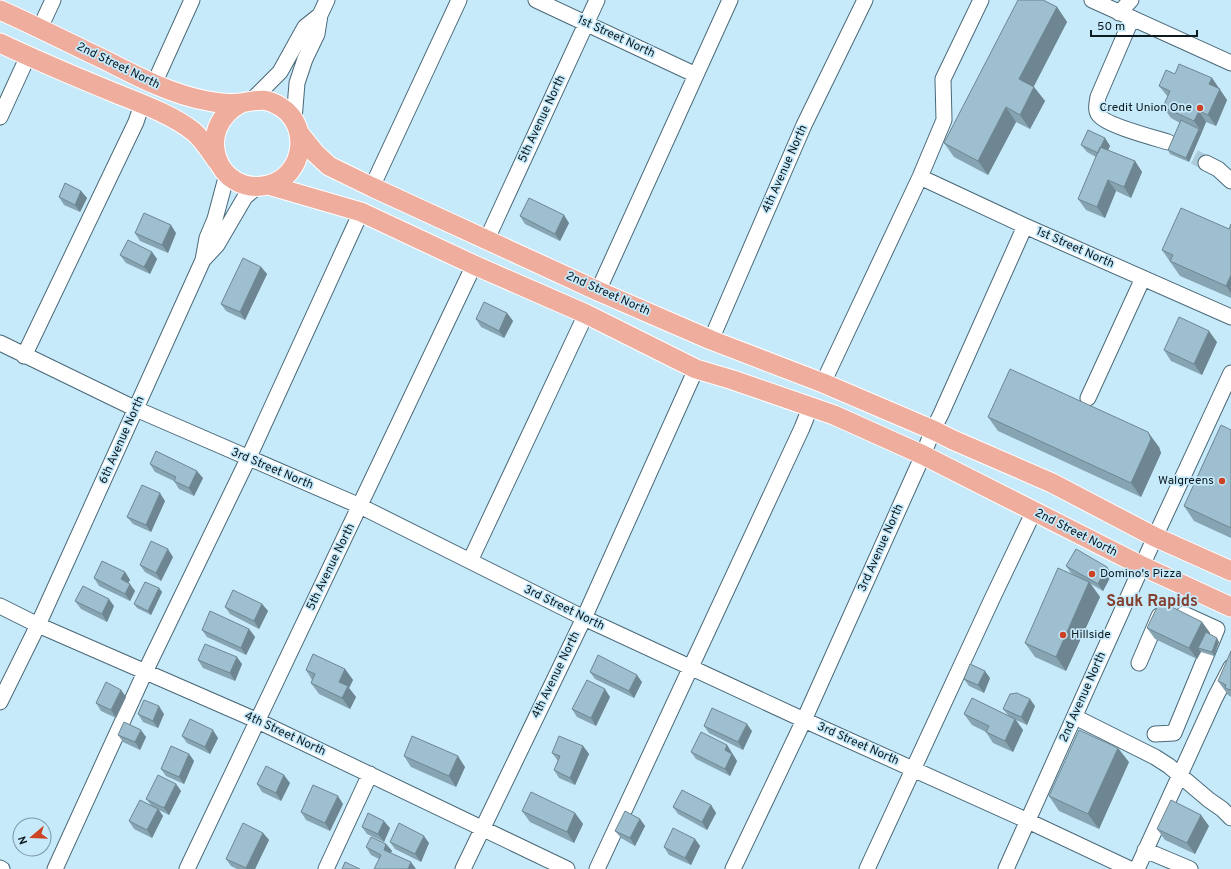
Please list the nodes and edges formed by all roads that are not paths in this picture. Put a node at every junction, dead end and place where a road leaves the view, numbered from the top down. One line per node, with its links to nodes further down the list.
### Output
1 (53, 0): 16 (street)
2 (192, 0): 21 (street)
3 (327, 0): 13 (street)
4 (459, 0): 32 (street)
5 (536, 0): 15 (street, 1st Street North)
6 (597, 0): 15 (street, 5th Avenue North)
7 (730, 0): 20 (street)
8 (865, 0): 42 (street, 4th Avenue North)
9 (981, 0): 29 (street)
10 (1092, 0): 14 (street)
11 (1131, 0): 14 (street)
12 (0, 10): 16 (main road, 2nd Street North)
13 (320, 15): 22 (street); 25 (street)
14 (1125, 15): 19 (street); 26 (street)
15 (586, 24): 20 (street, 1st Street North); 35 (street, 5th Avenue North)
16 (40, 28): 21 (main road, 2nd Street North)
17 (0, 43): 18 (main road)
18 (28, 56): 23 (main road); 24 (street)
19 (1231, 63)
20 (696, 75): 39 (street)
21 (154, 84): 22 (main road, 2nd Street North)
22 (246, 101): 25 (main road); 28 (main road)
23 (142, 104): 28 (main road); 44 (street)
24 (0, 116)
25 (297, 127): 31 (main road); 32 (main road, 2nd Street North)
26 (1168, 142)
27 (1206, 163): 30 (street)
28 (223, 170): 31 (main road); 36 (street)
29 (920, 177): 34 (street, 1st Street North); 47 (street)
30 (1231, 181)
31 (263, 186): 33 (main road, 2nd Street North); 36 (street, 6th Avenue North)
32 (372, 188): 35 (main road, 2nd Street North)
33 (361, 212): 37 (main road, 2nd Street North); 53 (street)
34 (1025, 226): 38 (street, 1st Street North); 51 (street, 3rd Avenue North)
35 (487, 239): 39 (main road, 2nd Street North)
36 (203, 260): 50 (street, 6th Avenue North)
37 (474, 265): 40 (main road, 2nd Street North); 54 (street, 5th Avenue North)
38 (1143, 278): 41 (street, 1st Street North); 48 (street)
39 (598, 291): 42 (main road, 2nd Street North)
40 (586, 314): 45 (main road, 2nd Street North); 57 (street)
41 (1231, 317)
42 (711, 340): 47 (main road, 2nd Street North)
43 (0, 343): 44 (street, 3rd Street North)
44 (24, 356): 50 (street, 3rd Street North)
45 (696, 369): 49 (main road, 2nd Street North); 62 (street, 4th Avenue North)
46 (1231, 373): 56 (street, 2nd Avenue North)
47 (823, 383): 51 (main road, 2nd Street North)
48 (1088, 398)
49 (810, 408): 52 (main road, 2nd Street North); 66 (street)
50 (136, 409): 53 (street, 3rd Street North); 63 (street, 6th Avenue North)
51 (932, 430): 52 (street, 3rd Avenue North); 56 (main road, 2nd Street North)
52 (923, 455): 55 (main road, 2nd Street North); 70 (street, 3rd Avenue North)
53 (248, 459): 54 (street, 3rd Street North); 67 (street)
54 (360, 506): 57 (street, 3rd Street North); 71 (street, 5th Avenue North)
55 (1034, 511): 58 (main road, 2nd Street North); 73 (street)
56 (1155, 537): 58 (street, 2nd Avenue North); 59 (main road, 2nd Street North)
57 (470, 561): 62 (street, 3rd Street North)
58 (1142, 566): 61 (main road, 2nd Street North); 69 (street, 2nd Avenue North)
59 (1231, 571)
60 (0, 606): 63 (street, 4th Street North)
61 (1231, 607)
62 (584, 618): 66 (street, 3rd Street North); 78 (street, 4th Avenue North)
63 (38, 625): 67 (street, 4th Street North); 68 (street, 6th Avenue North)
64 (1139, 663): 72 (street)
65 (1231, 667): 75 (street)
66 (690, 668): 70 (street, 3rd Street North); 85 (street)
67 (145, 672): 71 (street, 4th Street North); 80 (street)
68 (0, 702)
69 (1075, 717): 75 (street); 77 (street, 2nd Avenue North)
70 (804, 720): 73 (street, 3rd Street North); 86 (street, 3rd Avenue North)
71 (258, 721): 74 (street, 4th Street North); 81 (street, 5th Avenue North)
72 (1155, 734)
73 (913, 769): 77 (street, 3rd Street North); 87 (street)
74 (370, 774): 78 (street, 4th Street North); 82 (street)
75 (1179, 776): 76 (street); 79 (street)
76 (1231, 818)
77 (1028, 821): 88 (street, 2nd Avenue North); 89 (street, 3rd Street North)
78 (482, 827): 83 (street, 4th Avenue North); 84 (street, 4th Street North)
79 (1145, 850): 90 (street); 91 (street)
80 (56, 869)
81 (188, 869)
82 (326, 869)
83 (463, 869)
84 (567, 869)
85 (597, 869)
86 (733, 869)
87 (867, 869)
88 (1006, 869)
89 (1130, 869)
90 (1137, 869)
91 (1190, 869)

